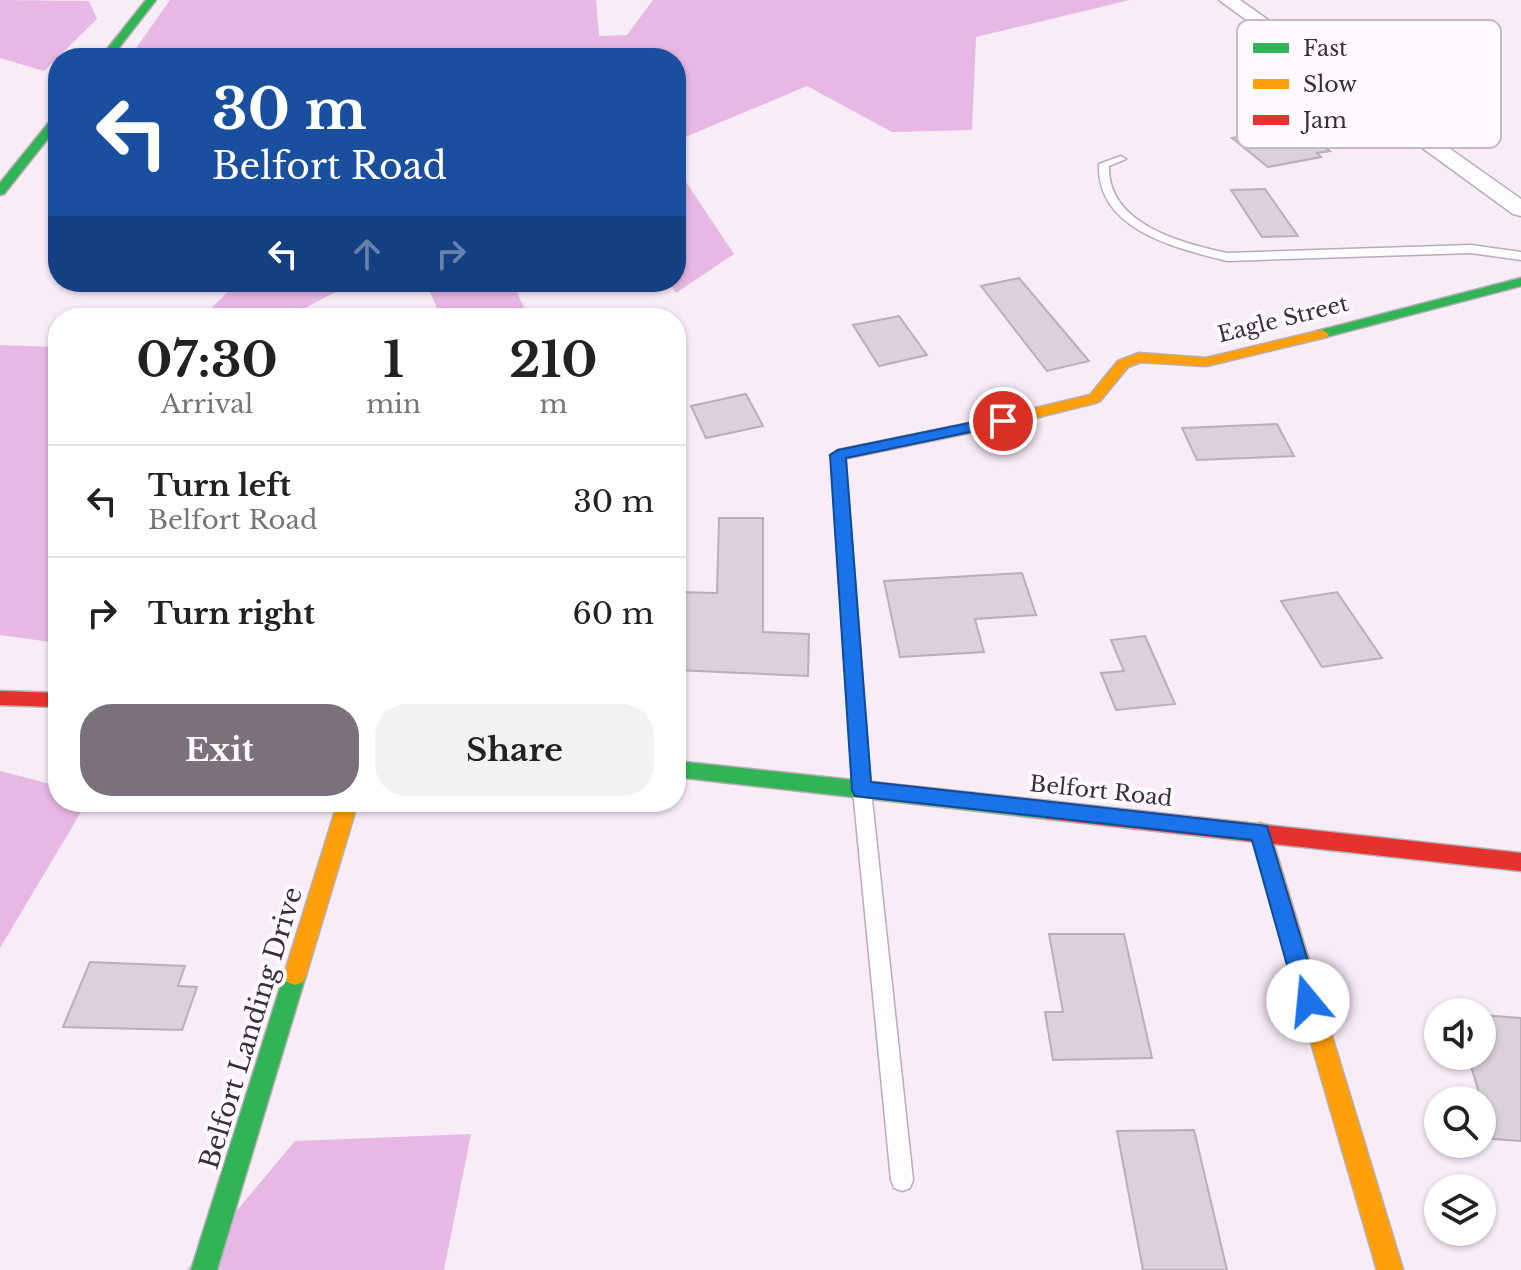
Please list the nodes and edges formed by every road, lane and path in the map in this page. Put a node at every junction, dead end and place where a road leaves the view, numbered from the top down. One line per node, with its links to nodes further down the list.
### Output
1 (151, 0): 4 (street)
2 (1228, 0): 3 (street)
3 (1256, 20)
4 (113, 48)
5 (48, 131): 8 (street)
6 (1435, 148): 9 (street)
7 (1121, 159): 10 (lane)
8 (0, 191)
9 (1521, 209)
10 (1521, 256)
11 (1521, 282): 12 (street, Eagle Street)
12 (838, 455): 16 (lane)
13 (0, 698): 14 (street)
14 (48, 700)
15 (686, 770): 16 (street, Belfort Road)
16 (862, 790): 18 (street, Belfort Road); 20 (lane)
17 (345, 812): 21 (street, Belfort Landing Drive)
18 (1260, 832): 19 (street, Belfort Road); 22 (street)
19 (1521, 862)
20 (902, 1180)
21 (204, 1270)
22 (1390, 1270)

